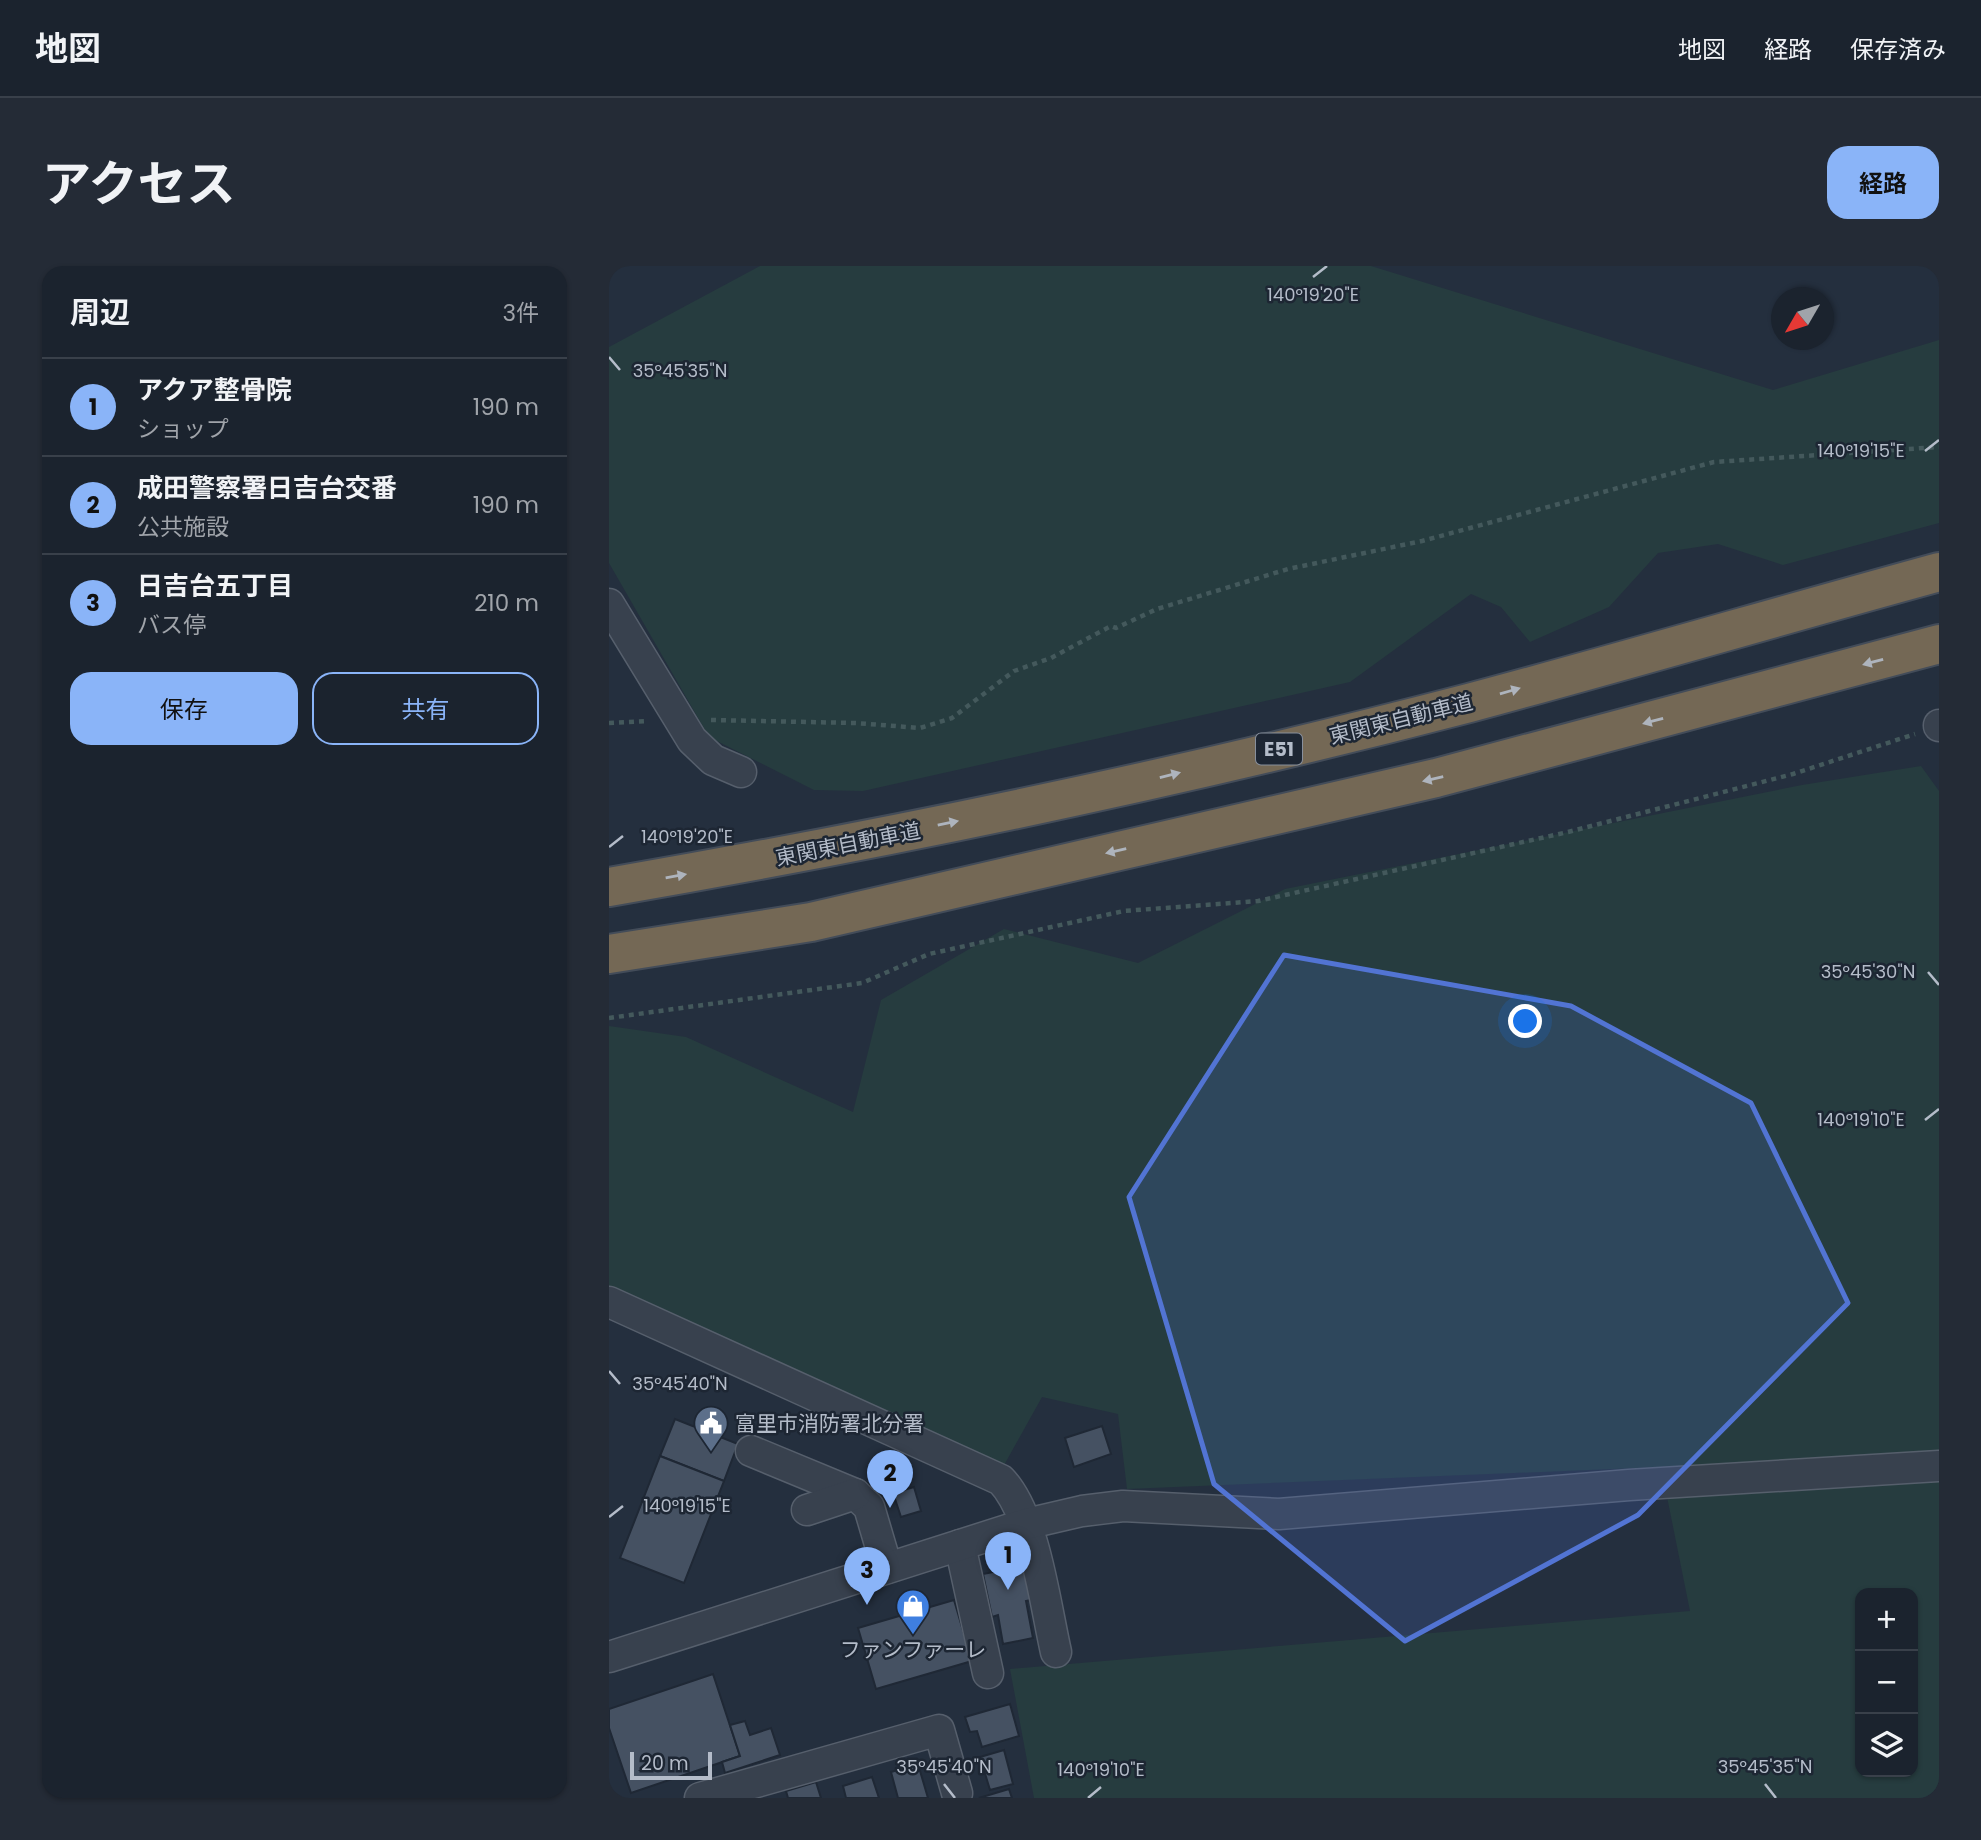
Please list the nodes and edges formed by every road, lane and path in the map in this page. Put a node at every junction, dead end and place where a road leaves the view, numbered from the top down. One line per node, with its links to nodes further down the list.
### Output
1 (1939, 447): 6 (path)
2 (1939, 572): 10 (highway, 東関東自動車道 / E51, one-way to 2)
3 (609, 604): 9 (street)
4 (1939, 645): 11 (highway, one-way to 11)
5 (658, 720): 7 (path)
6 (697, 720)
7 (609, 723)
8 (1939, 726): 12 (path)
9 (741, 772)
10 (609, 887)
11 (609, 954)
12 (609, 1018)
13 (609, 1302): 18 (street)
14 (751, 1451): 16 (street)
15 (1939, 1466): 18 (street)
16 (855, 1494): 17 (street); 20 (street)
17 (807, 1510)
18 (1027, 1524): 19 (street); 21 (street)
19 (960, 1545): 20 (street); 23 (street)
20 (887, 1568): 22 (street)
21 (1056, 1652)
22 (609, 1657)
23 (988, 1674)
24 (957, 1793): 25 (street)
25 (700, 1798)

